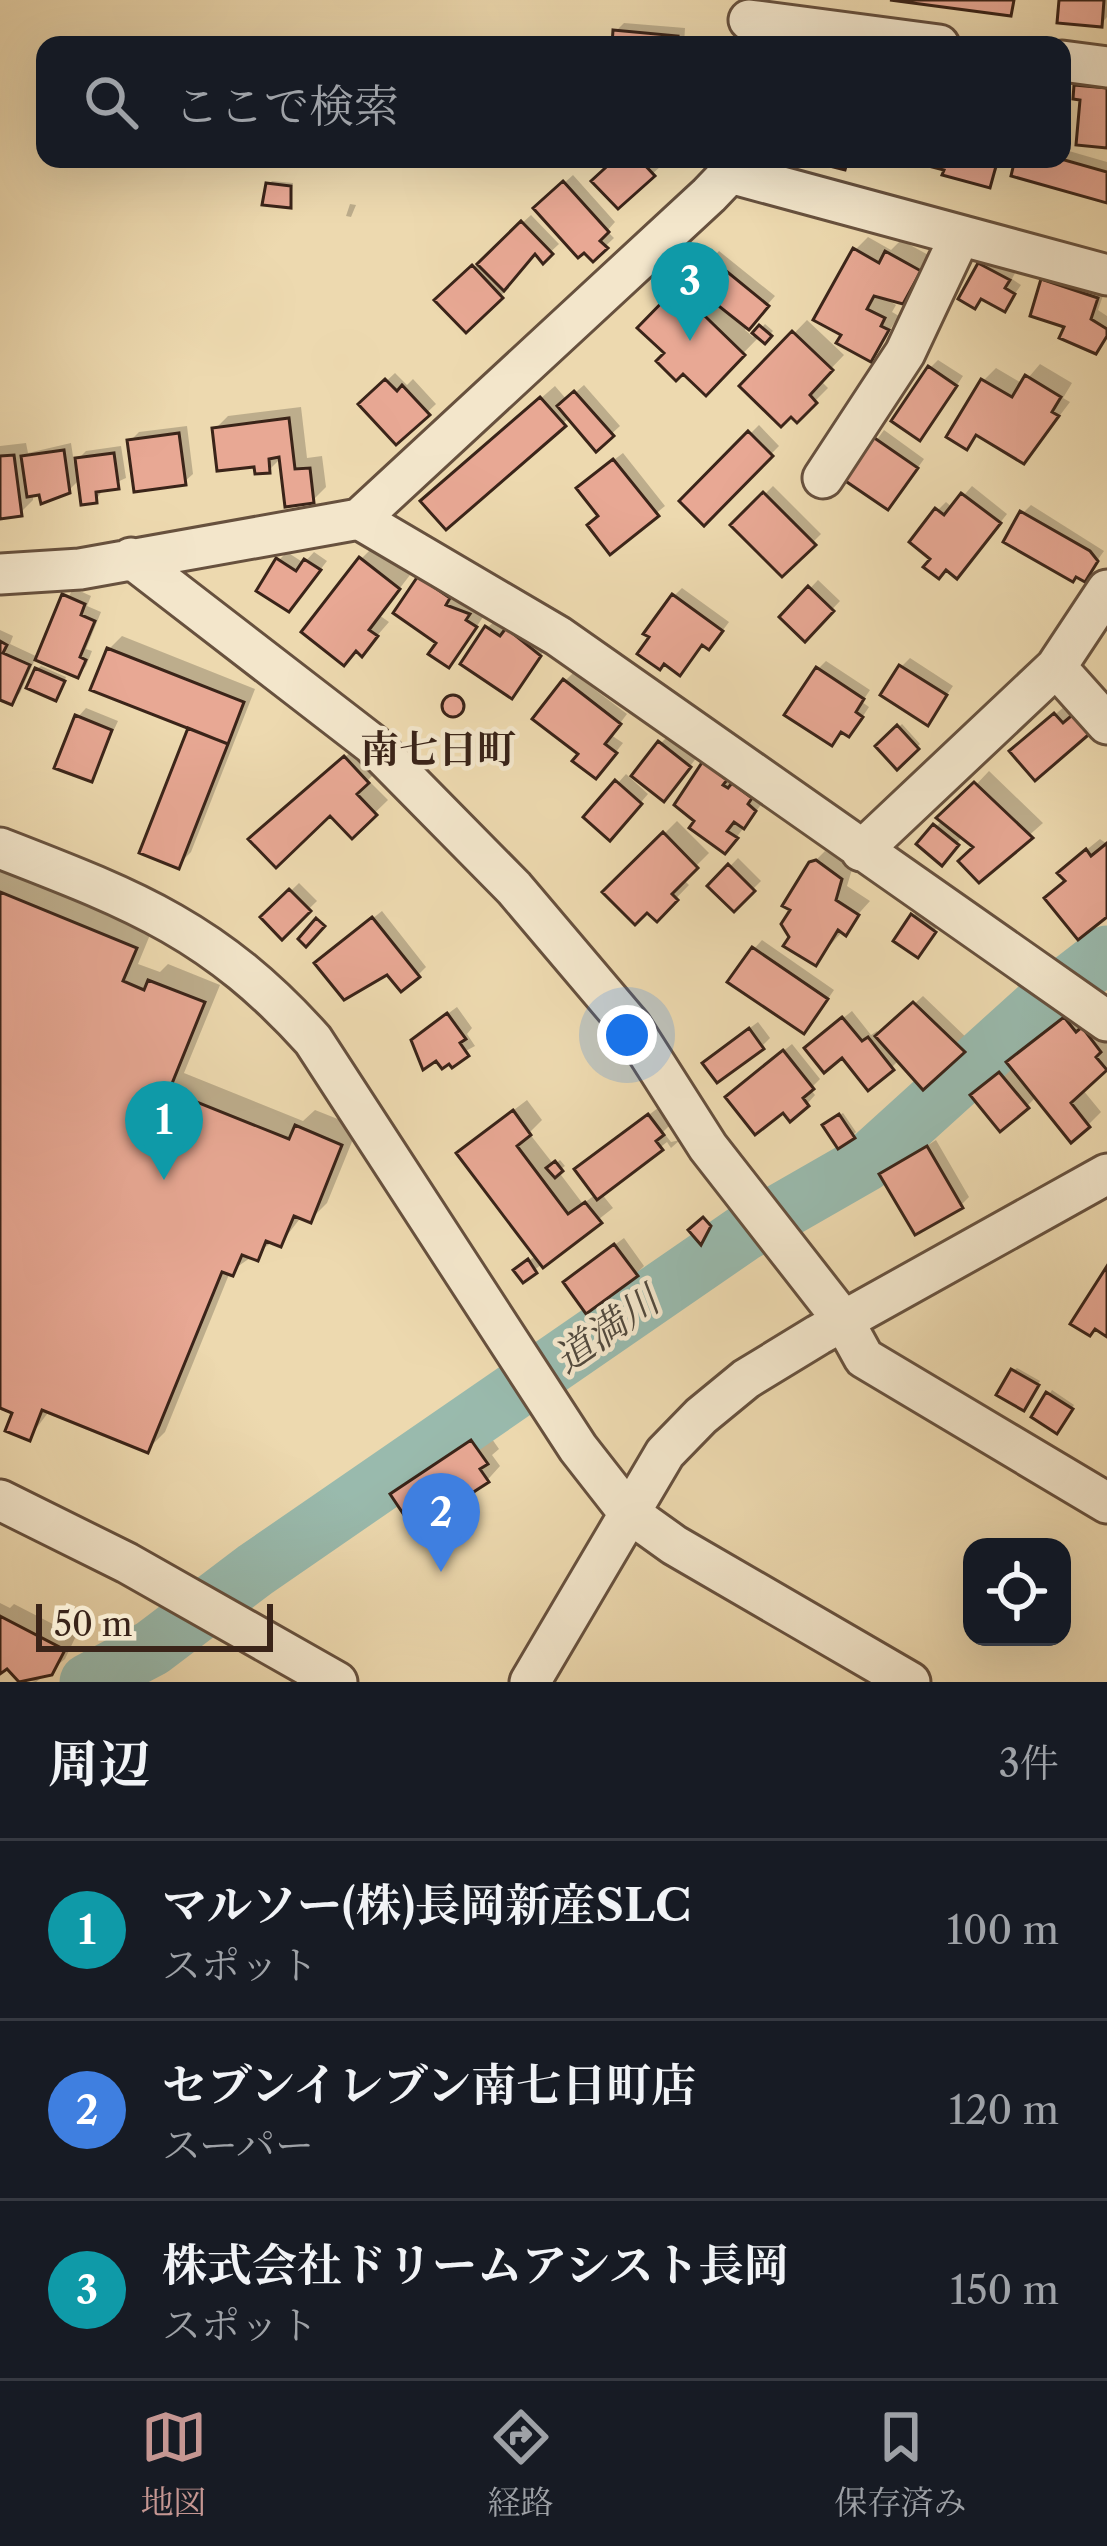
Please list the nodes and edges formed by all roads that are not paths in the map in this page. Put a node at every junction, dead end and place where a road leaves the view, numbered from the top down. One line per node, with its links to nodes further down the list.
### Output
1 (748, 22): 2 (street)
2 (864, 36)
3 (1071, 63): 4 (street)
4 (1107, 68)
5 (729, 168): 10 (street)
6 (738, 168): 7 (street)
7 (960, 236): 8 (street); 9 (street)
8 (1107, 275)
9 (823, 478)
10 (358, 519): 11 (street); 17 (street)
11 (131, 558): 12 (street); 20 (street)
12 (0, 574)
13 (1107, 590): 14 (street)
14 (1056, 667): 15 (street); 17 (street)
15 (1107, 724)
16 (0, 848): 23 (street)
17 (861, 851): 18 (street)
18 (1107, 1021)
19 (1107, 1174): 20 (street)
20 (843, 1320): 21 (street); 23 (street)
21 (1105, 1498)
22 (0, 1499): 24 (street)
23 (628, 1512): 25 (street); 26 (street)
24 (338, 1682)
25 (530, 1682)
26 (910, 1682)

